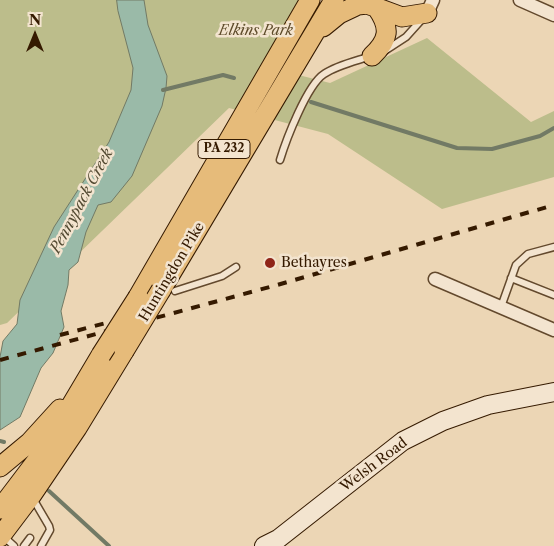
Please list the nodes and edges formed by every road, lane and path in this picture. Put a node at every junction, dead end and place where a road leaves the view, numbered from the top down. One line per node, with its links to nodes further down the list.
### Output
1 (310, 0): 18 (main road, Huntingdon Pike / PA 232, bridge)
2 (334, 0): 7 (main road, Huntingdon Pike / PA 232)
3 (520, 0): 6 (street)
4 (430, 6): 5 (main road); 8 (lane)
5 (377, 8): 7 (main road); 8 (main road)
6 (554, 15)
7 (313, 36): 14 (main road, Huntingdon Pike / PA 232)
8 (372, 56): 9 (lane)
9 (280, 160)
10 (554, 247): 13 (lane)
11 (236, 267): 14 (lane)
12 (435, 278): 16 (street)
13 (511, 278): 15 (lane); 16 (lane)
14 (168, 290): 21 (main road, Huntingdon Pike / PA 232, bridge)
15 (554, 296)
16 (501, 307): 17 (street)
17 (554, 330)
18 (86, 381): 20 (main road); 22 (main road, Huntingdon Pike / PA 232)
19 (554, 392): 27 (main road, Welsh Road)
20 (0, 467)
21 (31, 496): 24 (main road, Huntingdon Pike / PA 232); 26 (lane)
22 (0, 509)
23 (30, 538): 25 (lane)
24 (5, 539)
25 (24, 546)
26 (41, 546)
27 (264, 546)

